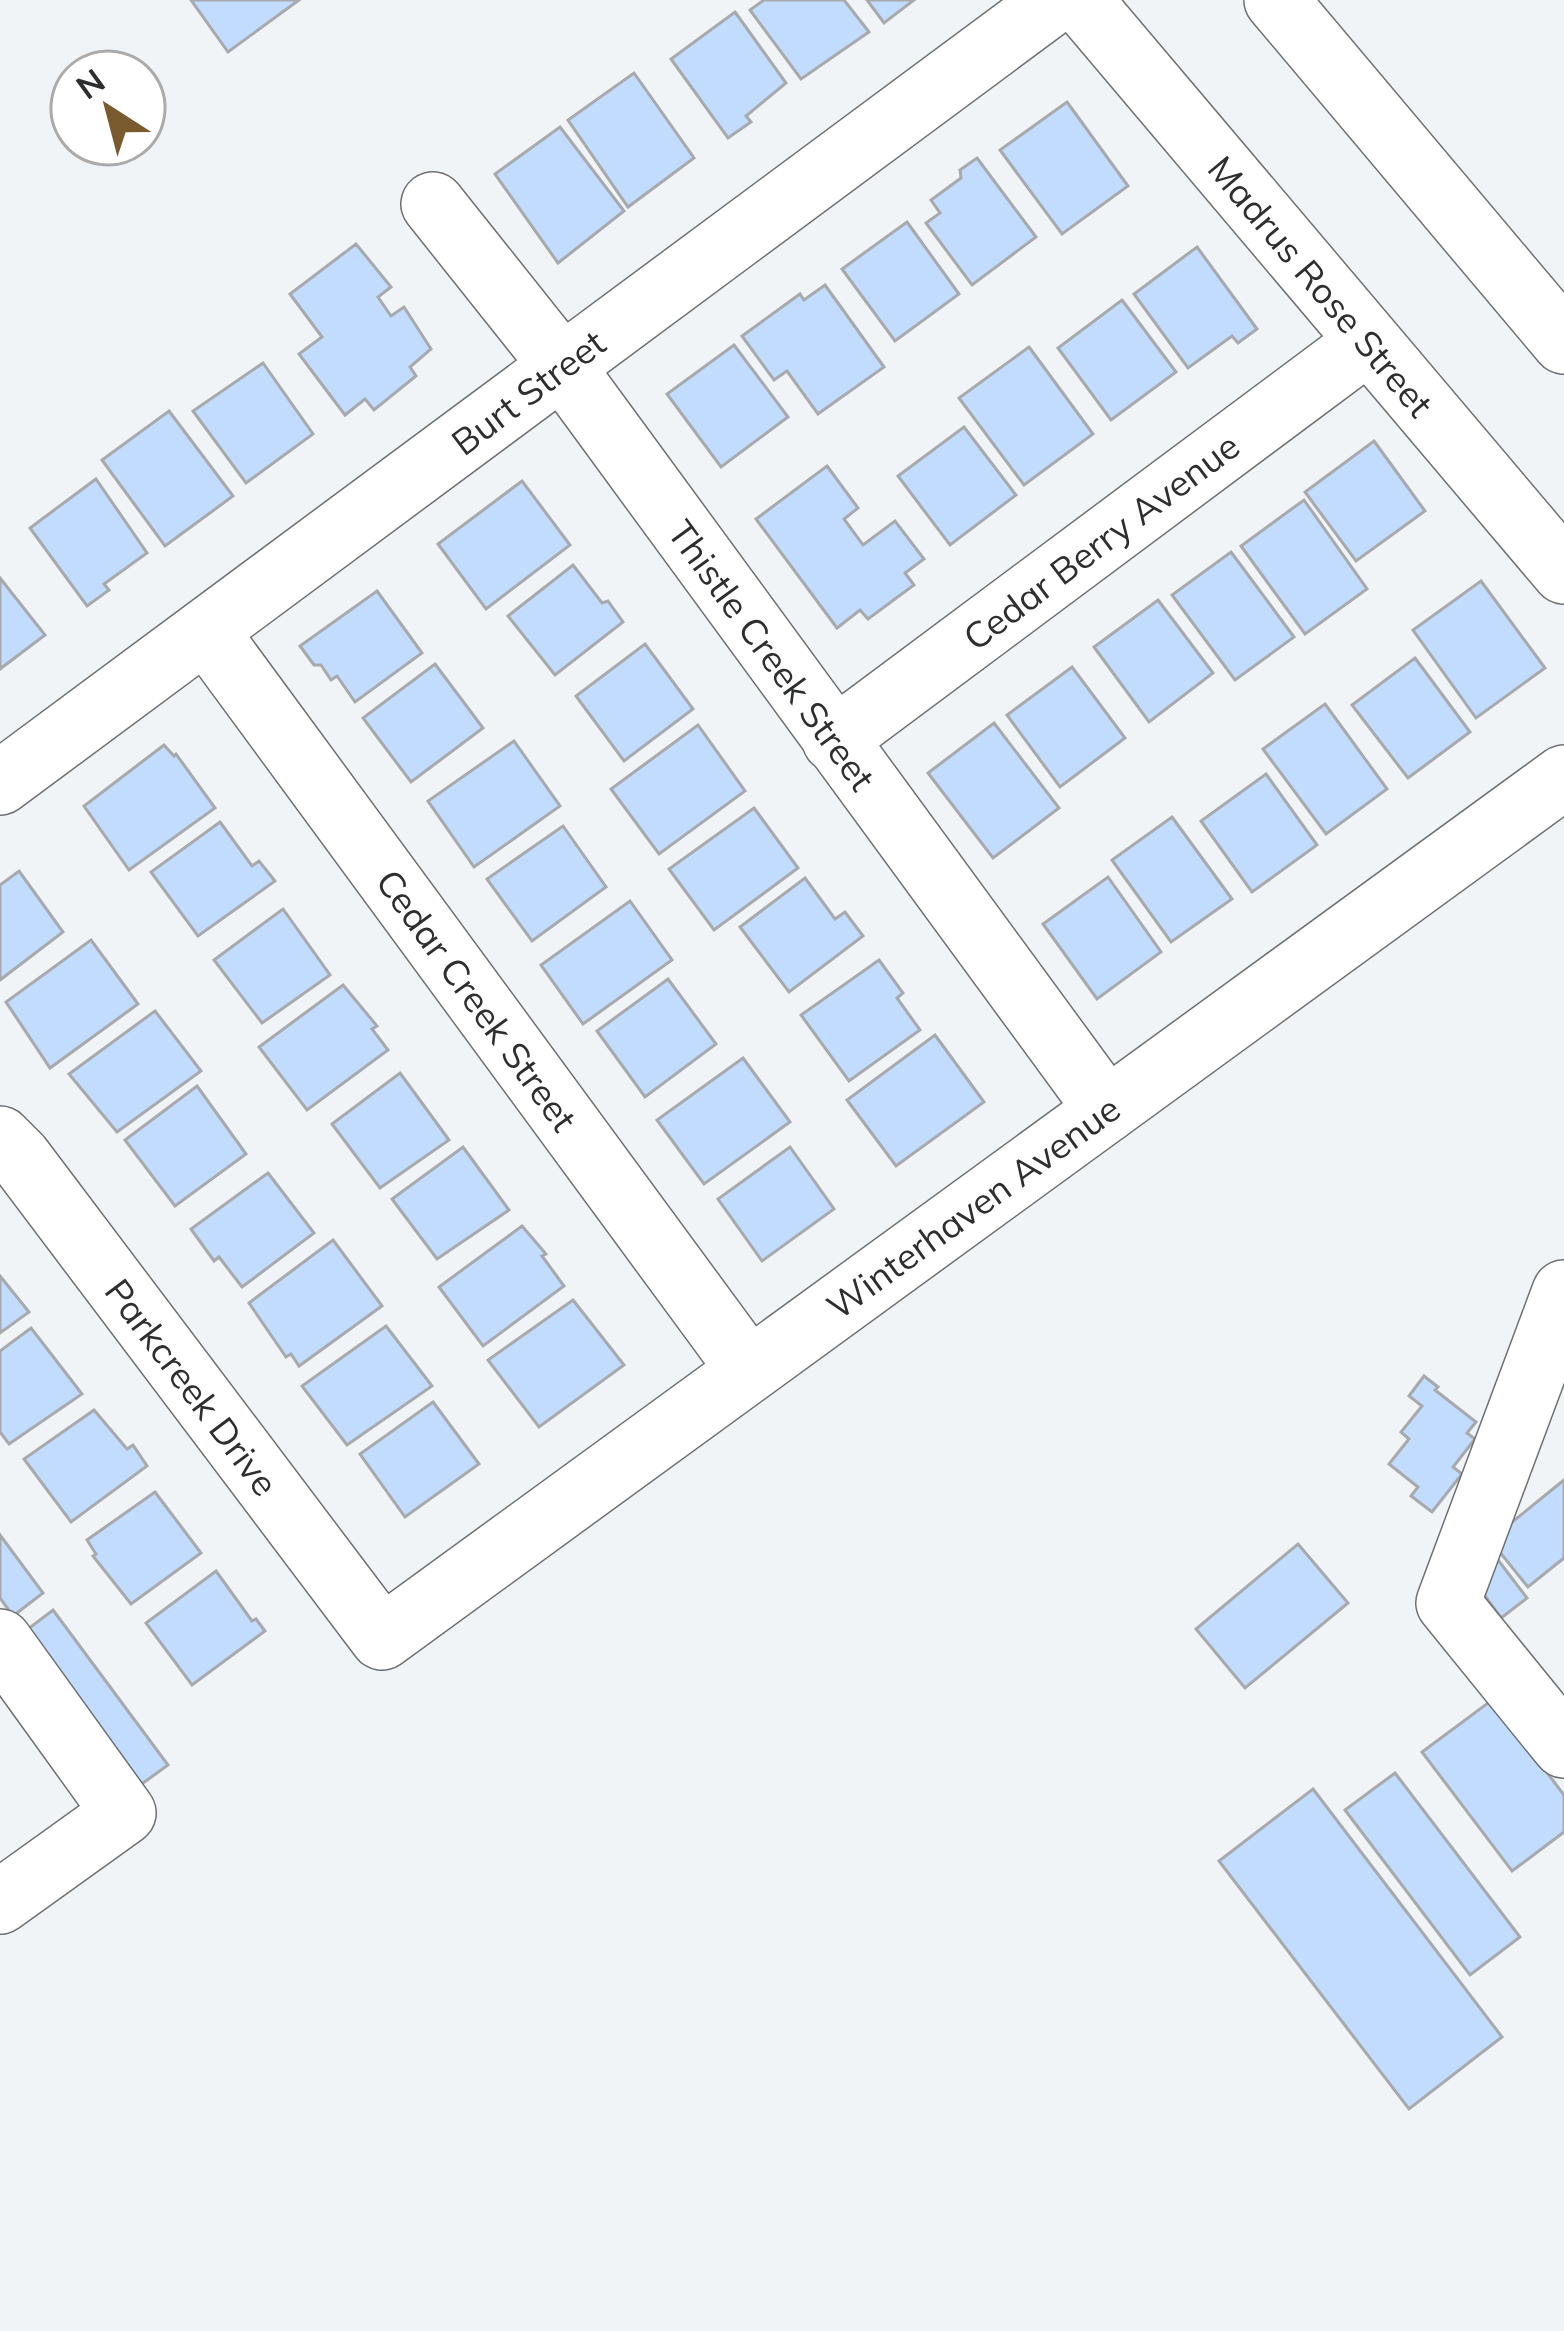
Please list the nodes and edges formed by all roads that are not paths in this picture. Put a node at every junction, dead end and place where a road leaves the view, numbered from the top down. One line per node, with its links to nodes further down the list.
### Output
1 (1056, 0): 7 (street, Burt Street)
2 (1080, 0): 5 (street, Madrus Rose Street)
3 (1276, 0): 6 (street)
4 (433, 204): 7 (street, Thistle Creek Street)
5 (1368, 342): 8 (street, Madrus Rose Street); 10 (street, Cedar Berry Avenue)
6 (1564, 342)
7 (562, 366): 9 (street, Burt Street); 10 (street, Thistle Creek Street)
8 (1564, 572)
9 (206, 631): 12 (street, Burt Street); 16 (street, Cedar Creek Street)
10 (834, 740): 13 (street, Thistle Creek Street)
11 (1564, 777): 13 (street, Winterhaven Avenue)
12 (0, 783)
13 (1107, 1110): 16 (street, Winterhaven Avenue)
14 (0, 1138): 17 (street, Parkcreek Drive)
15 (1564, 1292): 19 (street)
16 (749, 1370): 17 (street, Winterhaven Avenue)
17 (382, 1638)
18 (0, 1641): 20 (street)
19 (1564, 1746)
20 (0, 1902)

